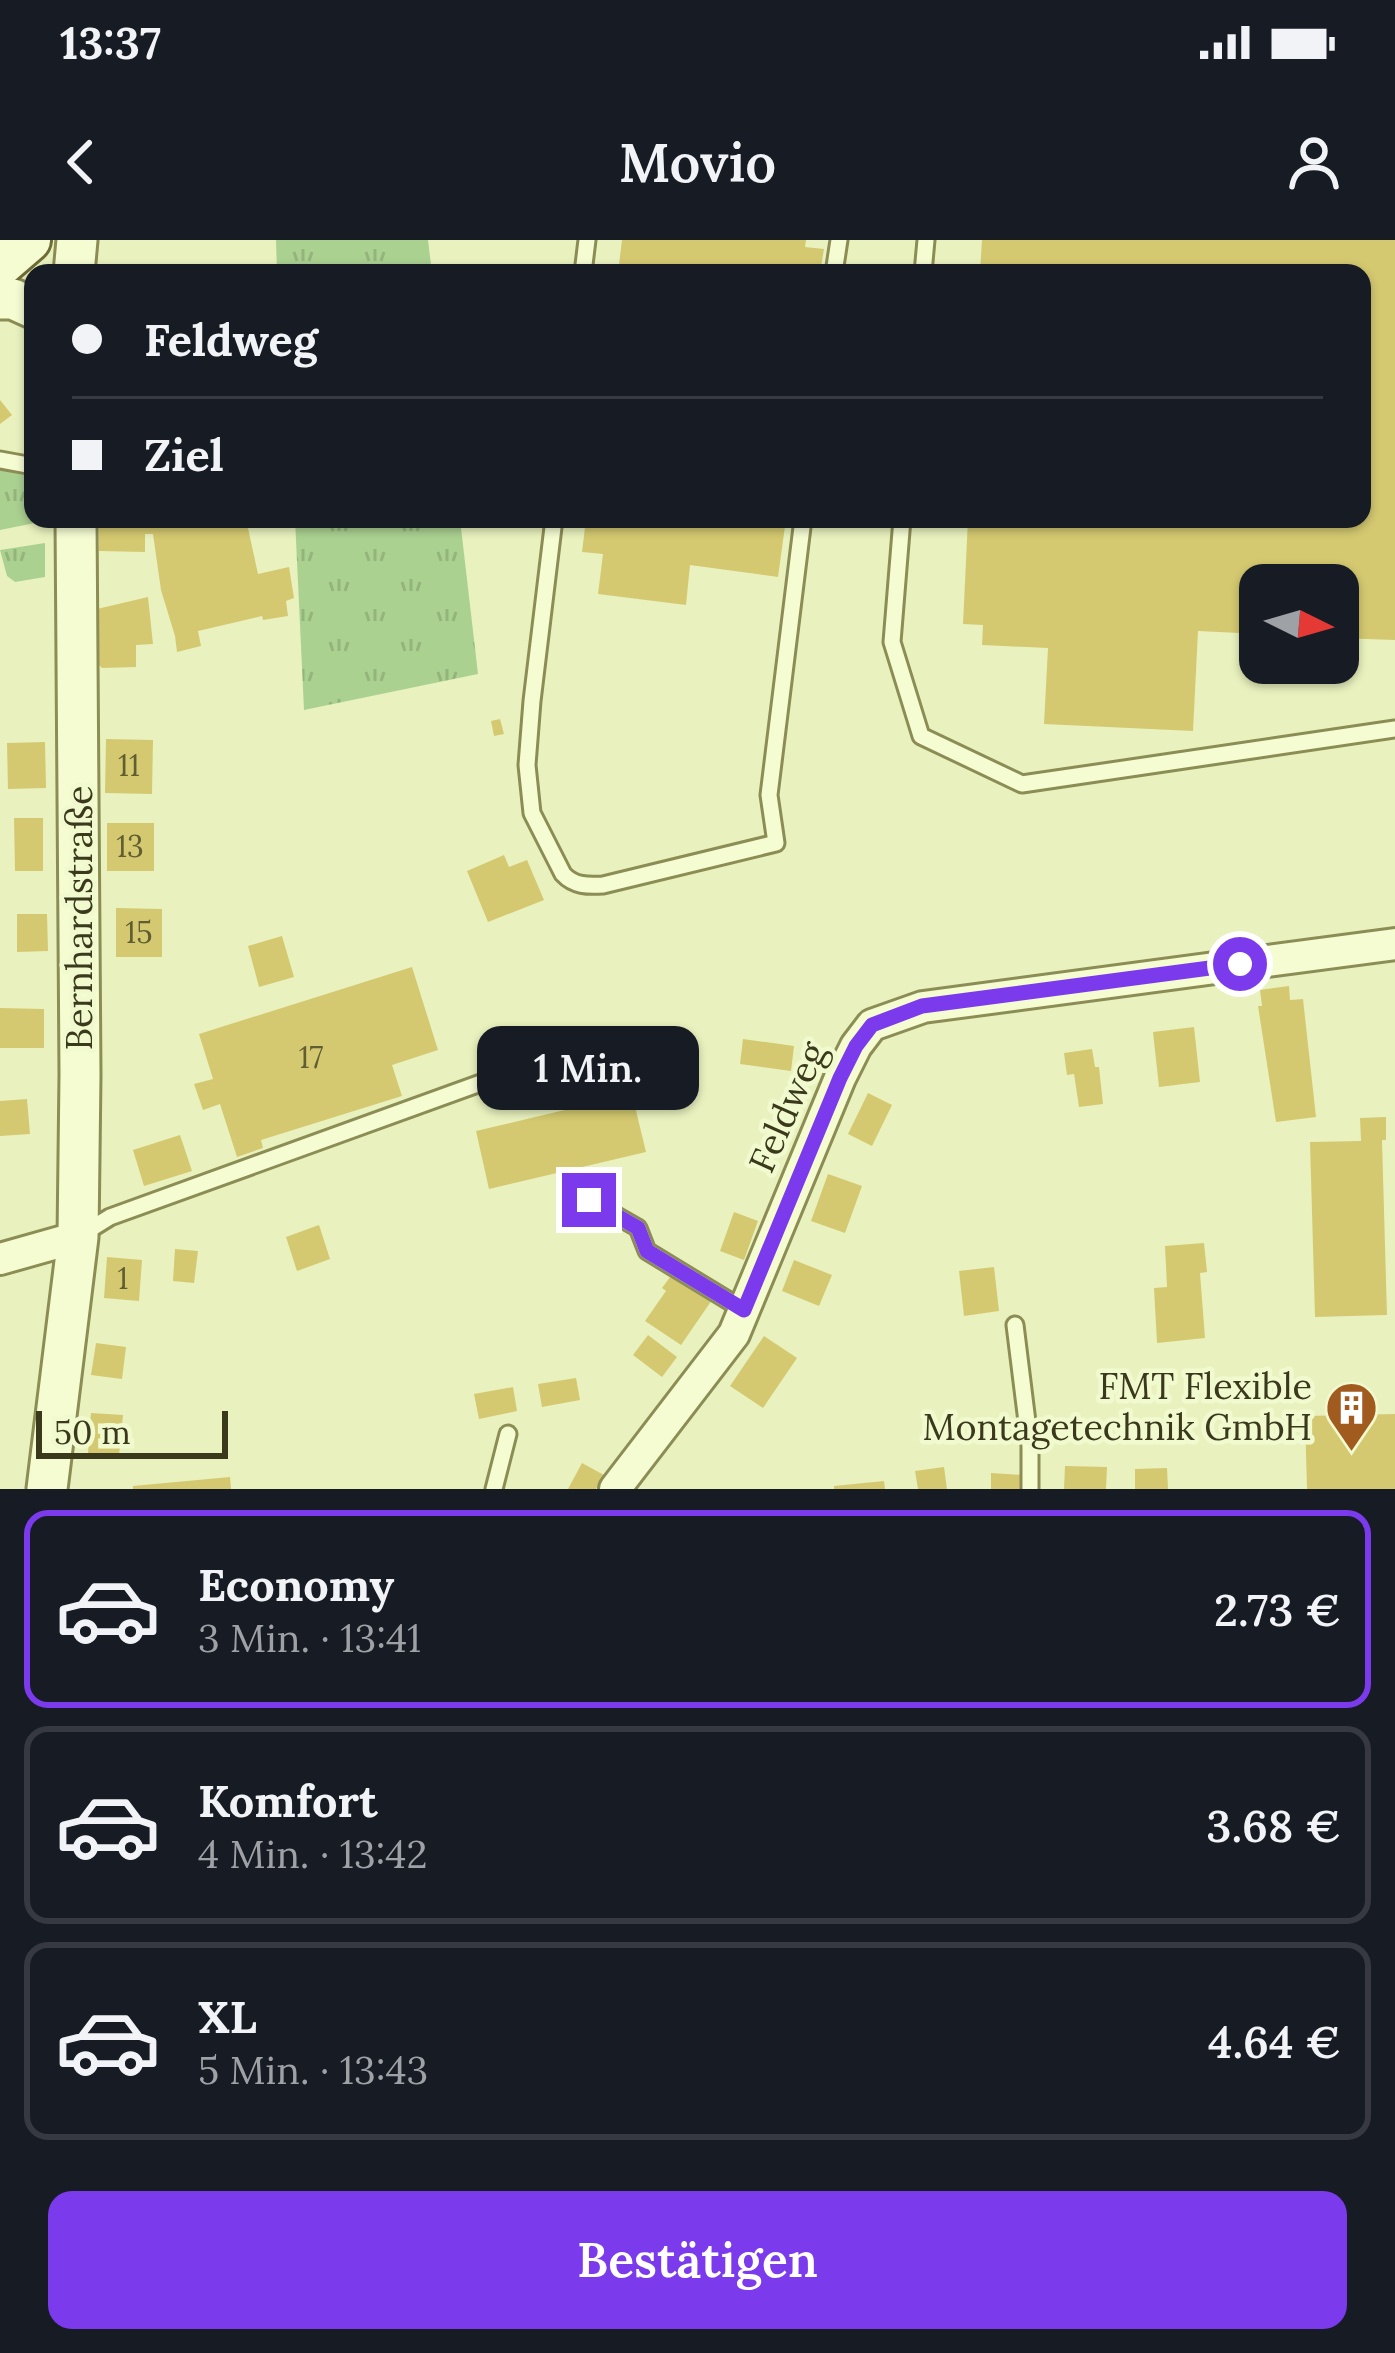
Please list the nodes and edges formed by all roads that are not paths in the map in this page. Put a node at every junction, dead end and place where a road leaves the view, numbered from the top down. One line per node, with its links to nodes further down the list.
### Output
1 (29, 240): 2 (main road)
2 (0, 265)
3 (76, 528): 11 (street, Bernhardstraße)
4 (553, 528): 5 (lane)
5 (802, 528)
6 (901, 528): 7 (lane)
7 (1395, 729)
8 (1395, 944): 13 (street, Feldweg)
9 (536, 1064): 11 (lane)
10 (589, 1200): 13 (lane)
11 (78, 1237): 12 (street); 16 (street, Bernhardstraße)
12 (0, 1258)
13 (744, 1310): 18 (street, Feldweg)
14 (1015, 1325): 19 (lane)
15 (508, 1434): 17 (lane)
16 (47, 1489)
17 (494, 1489)
18 (615, 1489)
19 (1030, 1489)

